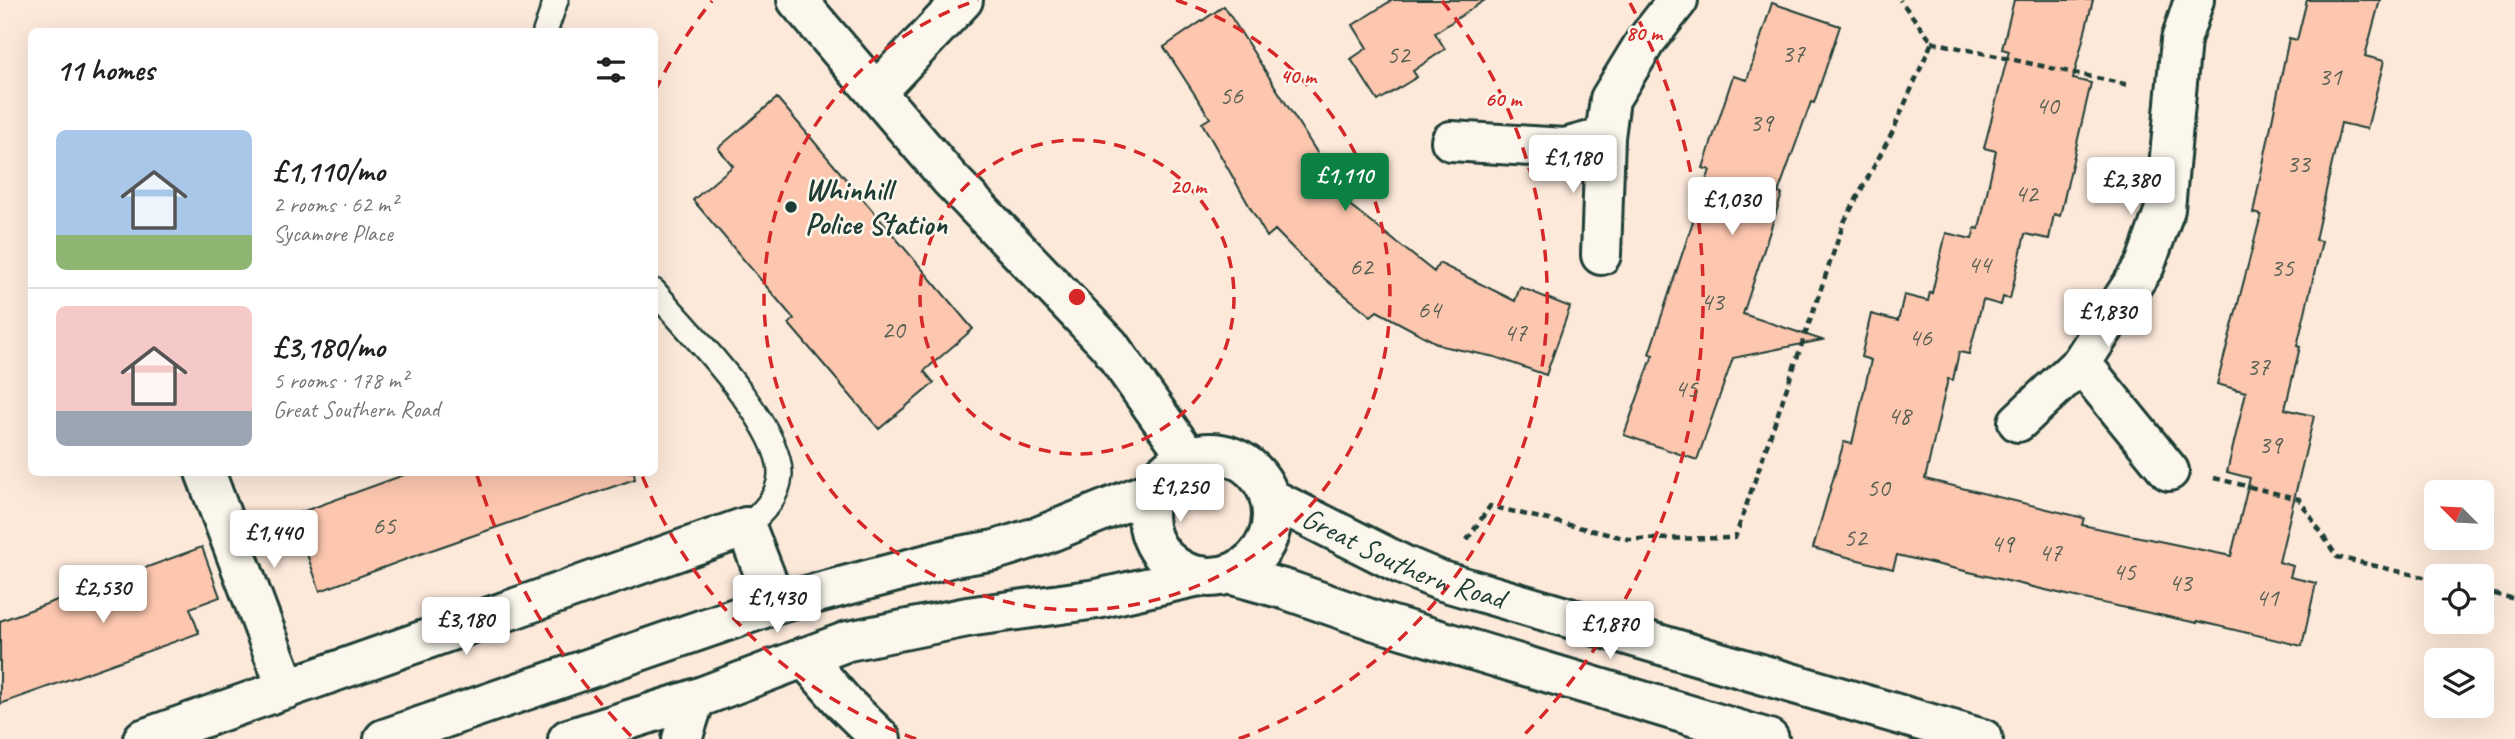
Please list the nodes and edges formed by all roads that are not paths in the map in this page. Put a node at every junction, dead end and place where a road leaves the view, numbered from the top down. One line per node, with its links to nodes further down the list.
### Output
1 (556, 0): 6 (lane)
2 (797, 0): 7 (main road)
3 (962, 0): 7 (main road)
4 (1678, 0): 8 (main road)
5 (2194, 0): 12 (main road)
6 (546, 28)
7 (876, 92): 14 (main road)
8 (1605, 136): 9 (main road); 10 (main road)
9 (1451, 141)
10 (1601, 255)
11 (658, 296): 19 (lane)
12 (2081, 363): 13 (main road); 15 (main road)
13 (2018, 422)
14 (1188, 457): 17 (main road); 18 (main road)
15 (2169, 471)
16 (207, 476): 23 (main road)
17 (1152, 491): 20 (main road); 21 (main road)
18 (1270, 498): 20 (main road); 31 (main road, Great Southern Road)
19 (746, 527): 21 (main road); 23 (main road)
20 (1214, 575): 22 (main road, Great Southern Road); 30 (main road, Great Southern Road)
21 (776, 604): 26 (main road)
22 (804, 657): 24 (main road, Great Southern Road); 29 (main road)
23 (287, 689): 25 (main road)
24 (695, 699): 27 (main road, Great Southern Road); 28 (main road)
25 (143, 739)
26 (384, 739)
27 (568, 739)
28 (682, 739)
29 (881, 739)
30 (1769, 739)
31 (1983, 739)

